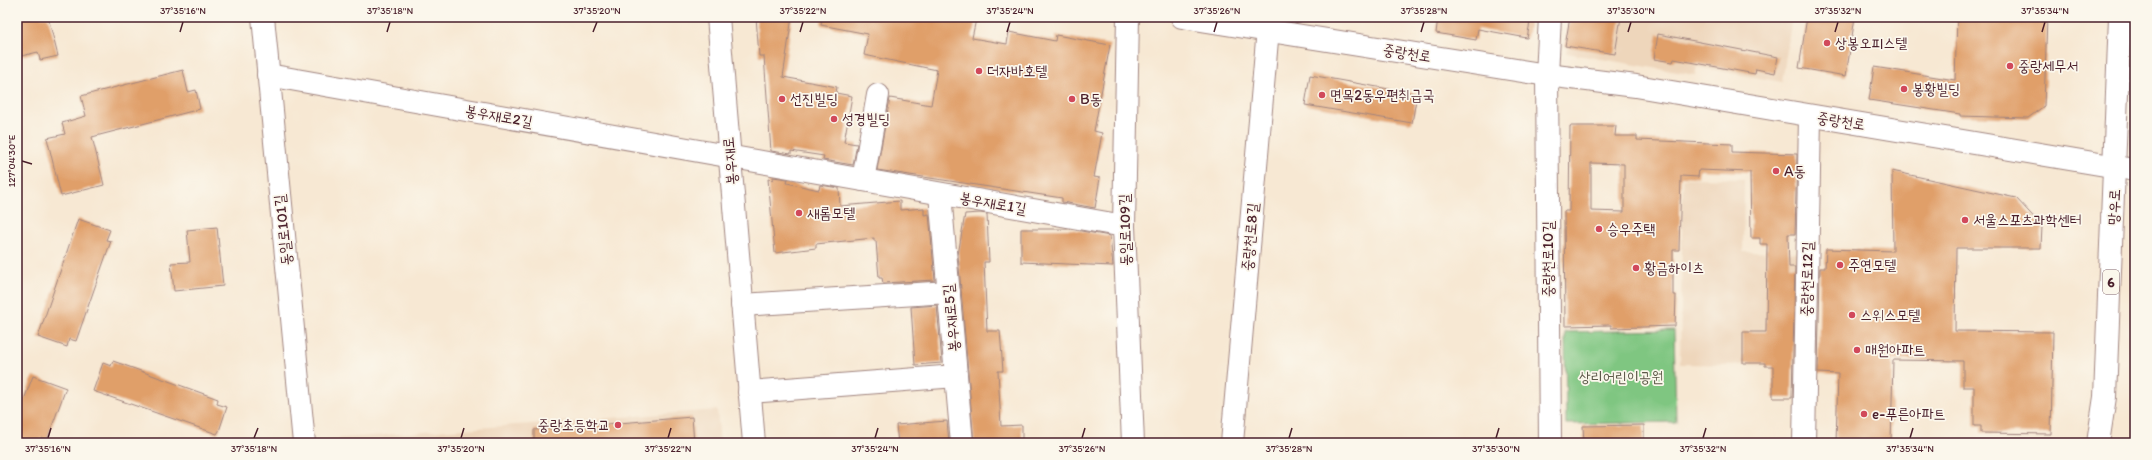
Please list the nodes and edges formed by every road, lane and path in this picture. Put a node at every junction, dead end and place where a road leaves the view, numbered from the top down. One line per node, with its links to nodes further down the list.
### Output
1 (264, 17): 8 (street, 동일로101길)
2 (718, 17): 12 (street, 봉우재로)
3 (1128, 17): 16 (street, 동일로109길)
4 (1182, 17): 7 (street, 중랑천로)
5 (1550, 17): 9 (street)
6 (2120, 17): 13 (street, 망우로 / 6)
7 (1268, 24): 9 (street, 중랑천로); 26 (street, 중랑천로8길)
8 (268, 75): 12 (street, 봉우재로2길); 22 (street, 동일로101길)
9 (1547, 75): 11 (street, 중랑천로); 27 (street, 중랑천로10길)
10 (878, 95): 14 (street)
11 (1810, 116): 13 (street, 중랑천로); 28 (street, 중랑천로12길)
12 (729, 156): 14 (street, 봉우재로1길); 18 (street, 봉우재로)
13 (2125, 169): 21 (street, 망우로 / 6)
14 (863, 180): 15 (street, 봉우재로1길)
15 (940, 194): 16 (street, 봉우재로1길); 17 (street, 봉우재로5길)
16 (1124, 226): 25 (street, 동일로109길)
17 (949, 292): 18 (street); 19 (street, 봉우재로5길)
18 (742, 305): 20 (street, 봉우재로)
19 (956, 376): 20 (street); 24 (street, 봉우재로5길)
20 (749, 392): 23 (street, 봉우재로)
21 (2105, 397): 29 (street, 망우로 / 6); 30 (street, 망우로 / 6)
22 (304, 443)
23 (754, 443)
24 (962, 443)
25 (1133, 443)
26 (1232, 443)
27 (1550, 443)
28 (1804, 443)
29 (2098, 443)
30 (2111, 443)

